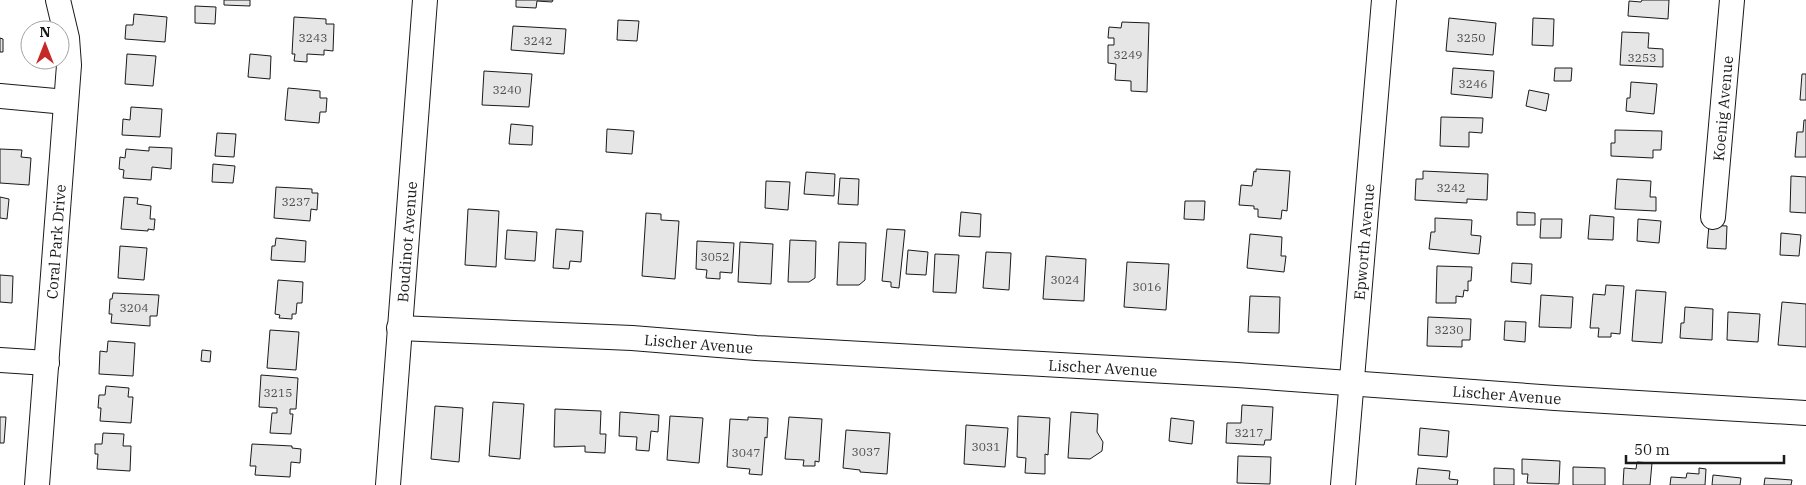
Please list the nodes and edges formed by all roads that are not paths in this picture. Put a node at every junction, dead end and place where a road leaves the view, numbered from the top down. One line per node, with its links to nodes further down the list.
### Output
1 (58, 0): 6 (street, Coral Park Drive)
2 (425, 0): 8 (street, Boudinot Avenue)
3 (1384, 0): 11 (street, Epworth Avenue)
4 (1732, 0): 7 (street, Koenig Avenue)
5 (0, 96): 6 (street)
6 (66, 102): 10 (street, Coral Park Drive)
7 (1713, 217)
8 (399, 328): 11 (street, Lischer Avenue); 14 (street, Boudinot Avenue)
9 (0, 360): 10 (street)
10 (47, 363): 13 (street, Coral Park Drive)
11 (1352, 383): 12 (street, Lischer Avenue); 15 (street, Epworth Avenue)
12 (1806, 413)
13 (38, 485)
14 (388, 485)
15 (1343, 485)

